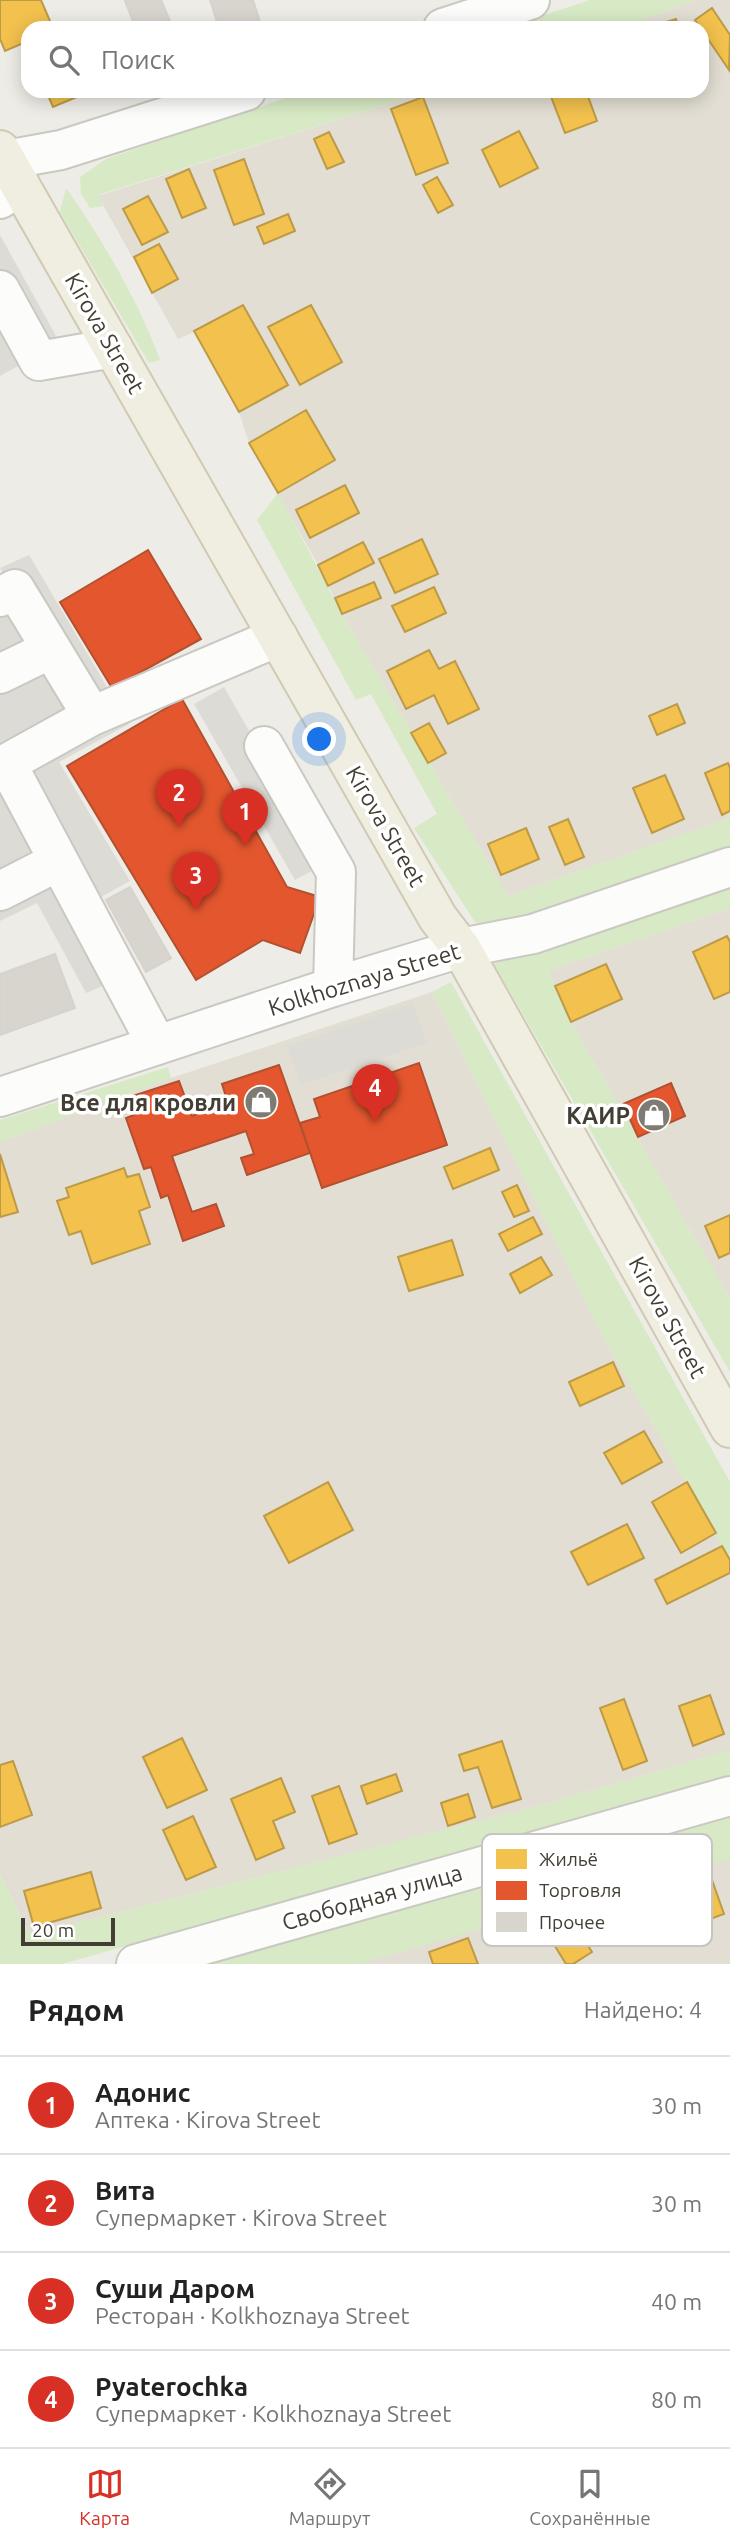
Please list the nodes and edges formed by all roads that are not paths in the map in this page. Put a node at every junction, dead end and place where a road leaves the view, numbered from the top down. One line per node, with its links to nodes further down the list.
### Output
1 (530, 0): 2 (street)
2 (465, 21)
3 (224, 98): 4 (street)
4 (5, 171): 6 (main road, Kirova Street)
5 (0, 290): 6 (street)
6 (113, 348): 8 (main road, Kirova Street)
7 (0, 597): 9 (street)
8 (278, 636): 11 (street); 17 (main road, Kirova Street)
9 (51, 649): 10 (street); 11 (street)
10 (0, 674)
11 (92, 716): 13 (street)
12 (264, 746): 18 (street)
13 (4, 765): 14 (street)
14 (59, 861): 16 (street); 19 (street)
15 (730, 867): 17 (street, Kolkhoznaya Street)
16 (0, 891)
17 (461, 948): 18 (street, Kolkhoznaya Street); 21 (main road, Kirova Street)
18 (332, 987): 19 (street, Kolkhoznaya Street)
19 (157, 1045): 20 (street, Kolkhoznaya Street)
20 (0, 1097)
21 (730, 1428)
22 (730, 1796): 23 (street, Свободная улица)
23 (596, 1834)
24 (482, 1866): 25 (street, Свободная улица)
25 (136, 1964)

